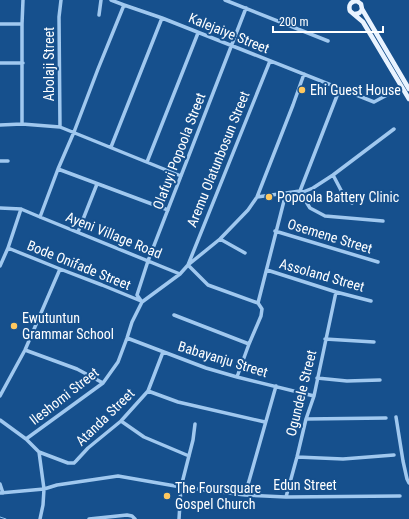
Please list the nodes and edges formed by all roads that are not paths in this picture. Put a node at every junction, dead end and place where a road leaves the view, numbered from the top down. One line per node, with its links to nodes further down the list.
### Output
1 (23, 0): 16 (street)
2 (61, 0): 30 (street, Abolaji Street)
3 (101, 0): 13 (street)
4 (111, 0): 8 (street, Kalejaiye Street)
5 (225, 0): 10 (street)
6 (347, 0): 9 (main road)
7 (359, 1): 9 (main road); 11 (main road)
8 (124, 5): 14 (street, Kalejaiye Street); 32 (street)
9 (349, 7): 12 (main road)
10 (246, 8): 18 (street); 19 (street, Olafuyi Popoola Street)
11 (362, 8): 12 (main road); 26 (main road)
12 (354, 14): 24 (main road)
13 (99, 15)
14 (162, 18): 17 (street, Kalejaiye Street); 33 (street)
15 (0, 24): 16 (street)
16 (22, 24): 22 (street)
17 (198, 33): 19 (street, Kalejaiye Street); 36 (street)
18 (328, 42)
19 (232, 46): 20 (street, Kalejaiye Street); 39 (street, Olafuyi Popoola Street)
20 (270, 61): 23 (street, Kalejaiye Street); 57 (street, Aremu Olatunbosun Street)
21 (0, 63): 22 (street)
22 (23, 63): 28 (street)
23 (304, 74): 25 (street, Kalejaiye Street); 43 (street)
24 (402, 87): 25 (street, Kalejaiye Street); 27 (main road)
25 (340, 88): 42 (street)
26 (409, 89)
27 (409, 99)
28 (22, 124): 29 (street); 30 (street)
29 (0, 125)
30 (60, 127): 32 (street)
31 (394, 129): 38 (street)
32 (74, 132): 33 (street); 37 (street)
33 (111, 147): 36 (street)
34 (8, 160): 35 (street)
35 (0, 161)
36 (147, 162): 39 (street)
37 (58, 169): 40 (street); 48 (street)
38 (333, 175): 42 (street); 44 (street)
39 (181, 176): 47 (street, Olafuyi Popoola Street)
40 (97, 184): 47 (street); 51 (street)
41 (286, 192): 42 (street); 43 (street); 50 (street)
42 (302, 192): 49 (street)
43 (257, 197): 52 (street)
44 (352, 203)
45 (0, 208): 46 (street)
46 (21, 209): 48 (street, Ayeni Village Road); 53 (street)
47 (168, 210): 55 (street, Olafuyi Popoola Street)
48 (40, 217): 51 (street, Ayeni Village Road)
49 (383, 221)
50 (275, 231): 56 (street, Osemene Street); 60 (street)
51 (78, 232): 55 (street, Ayeni Village Road)
52 (220, 240): 54 (street); 57 (street)
53 (8, 248): 58 (street); 59 (street, Bode Onifade Street)
54 (245, 253)
55 (148, 261): 61 (street, Ayeni Village Road); 64 (street, Olafuyi Popoola Street)
56 (378, 262)
57 (188, 265): 61 (street); 65 (street)
58 (0, 266)
59 (60, 269): 64 (street, Bode Onifade Street); 71 (street)
60 (267, 270): 62 (street, Assoland Street); 65 (street)
61 (180, 274): 64 (street)
62 (336, 292): 63 (street, Assoland Street); 68 (street, Ogundele Street)
63 (371, 301)
64 (142, 302): 67 (street, Ileshomi Street)
65 (258, 303): 70 (street)
66 (174, 316): 70 (street)
67 (127, 338): 72 (street, Babayanju Street); 76 (street, Ileshomi Street)
68 (325, 339): 69 (street); 74 (street, Ogundele Street)
69 (374, 342)
70 (249, 344): 73 (street)
71 (25, 350): 76 (street); 79 (street)
72 (163, 352): 73 (street, Babayanju Street); 78 (street, Atanda Street)
73 (237, 377): 77 (street, Babayanju Street)
74 (317, 378): 75 (street); 80 (street, Ogundele Street)
75 (380, 380)
76 (103, 383): 88 (street, Ileshomi Street)
77 (276, 386): 80 (street, Babayanju Street); 86 (street)
78 (148, 391): 85 (street, Atanda Street); 86 (street)
79 (0, 396)
80 (314, 396): 83 (street, Ogundele Street)
81 (396, 417): 93 (street)
82 (386, 418): 83 (street)
83 (306, 419): 92 (street, Ogundele Street)
84 (0, 420): 88 (street)
85 (121, 421): 89 (street, Atanda Street); 91 (street)
86 (265, 422): 98 (street)
87 (195, 424): 91 (street)
88 (26, 439): 89 (street)
89 (39, 452): 96 (street)
90 (394, 455): 92 (street)
91 (189, 456): 95 (street)
92 (297, 457): 100 (street, Ogundele Street)
93 (409, 482)
94 (0, 484): 97 (street)
95 (181, 487): 96 (street, Edun Street); 98 (street, Edun Street); 104 (street)
96 (44, 489): 97 (street, Edun Street); 101 (street)
97 (1, 493)
98 (245, 495): 100 (street, Edun Street)
99 (400, 496): 100 (street, Edun Street)
100 (286, 497)
101 (40, 519)
102 (89, 519): 103 (street)
103 (135, 519)
104 (179, 519)

